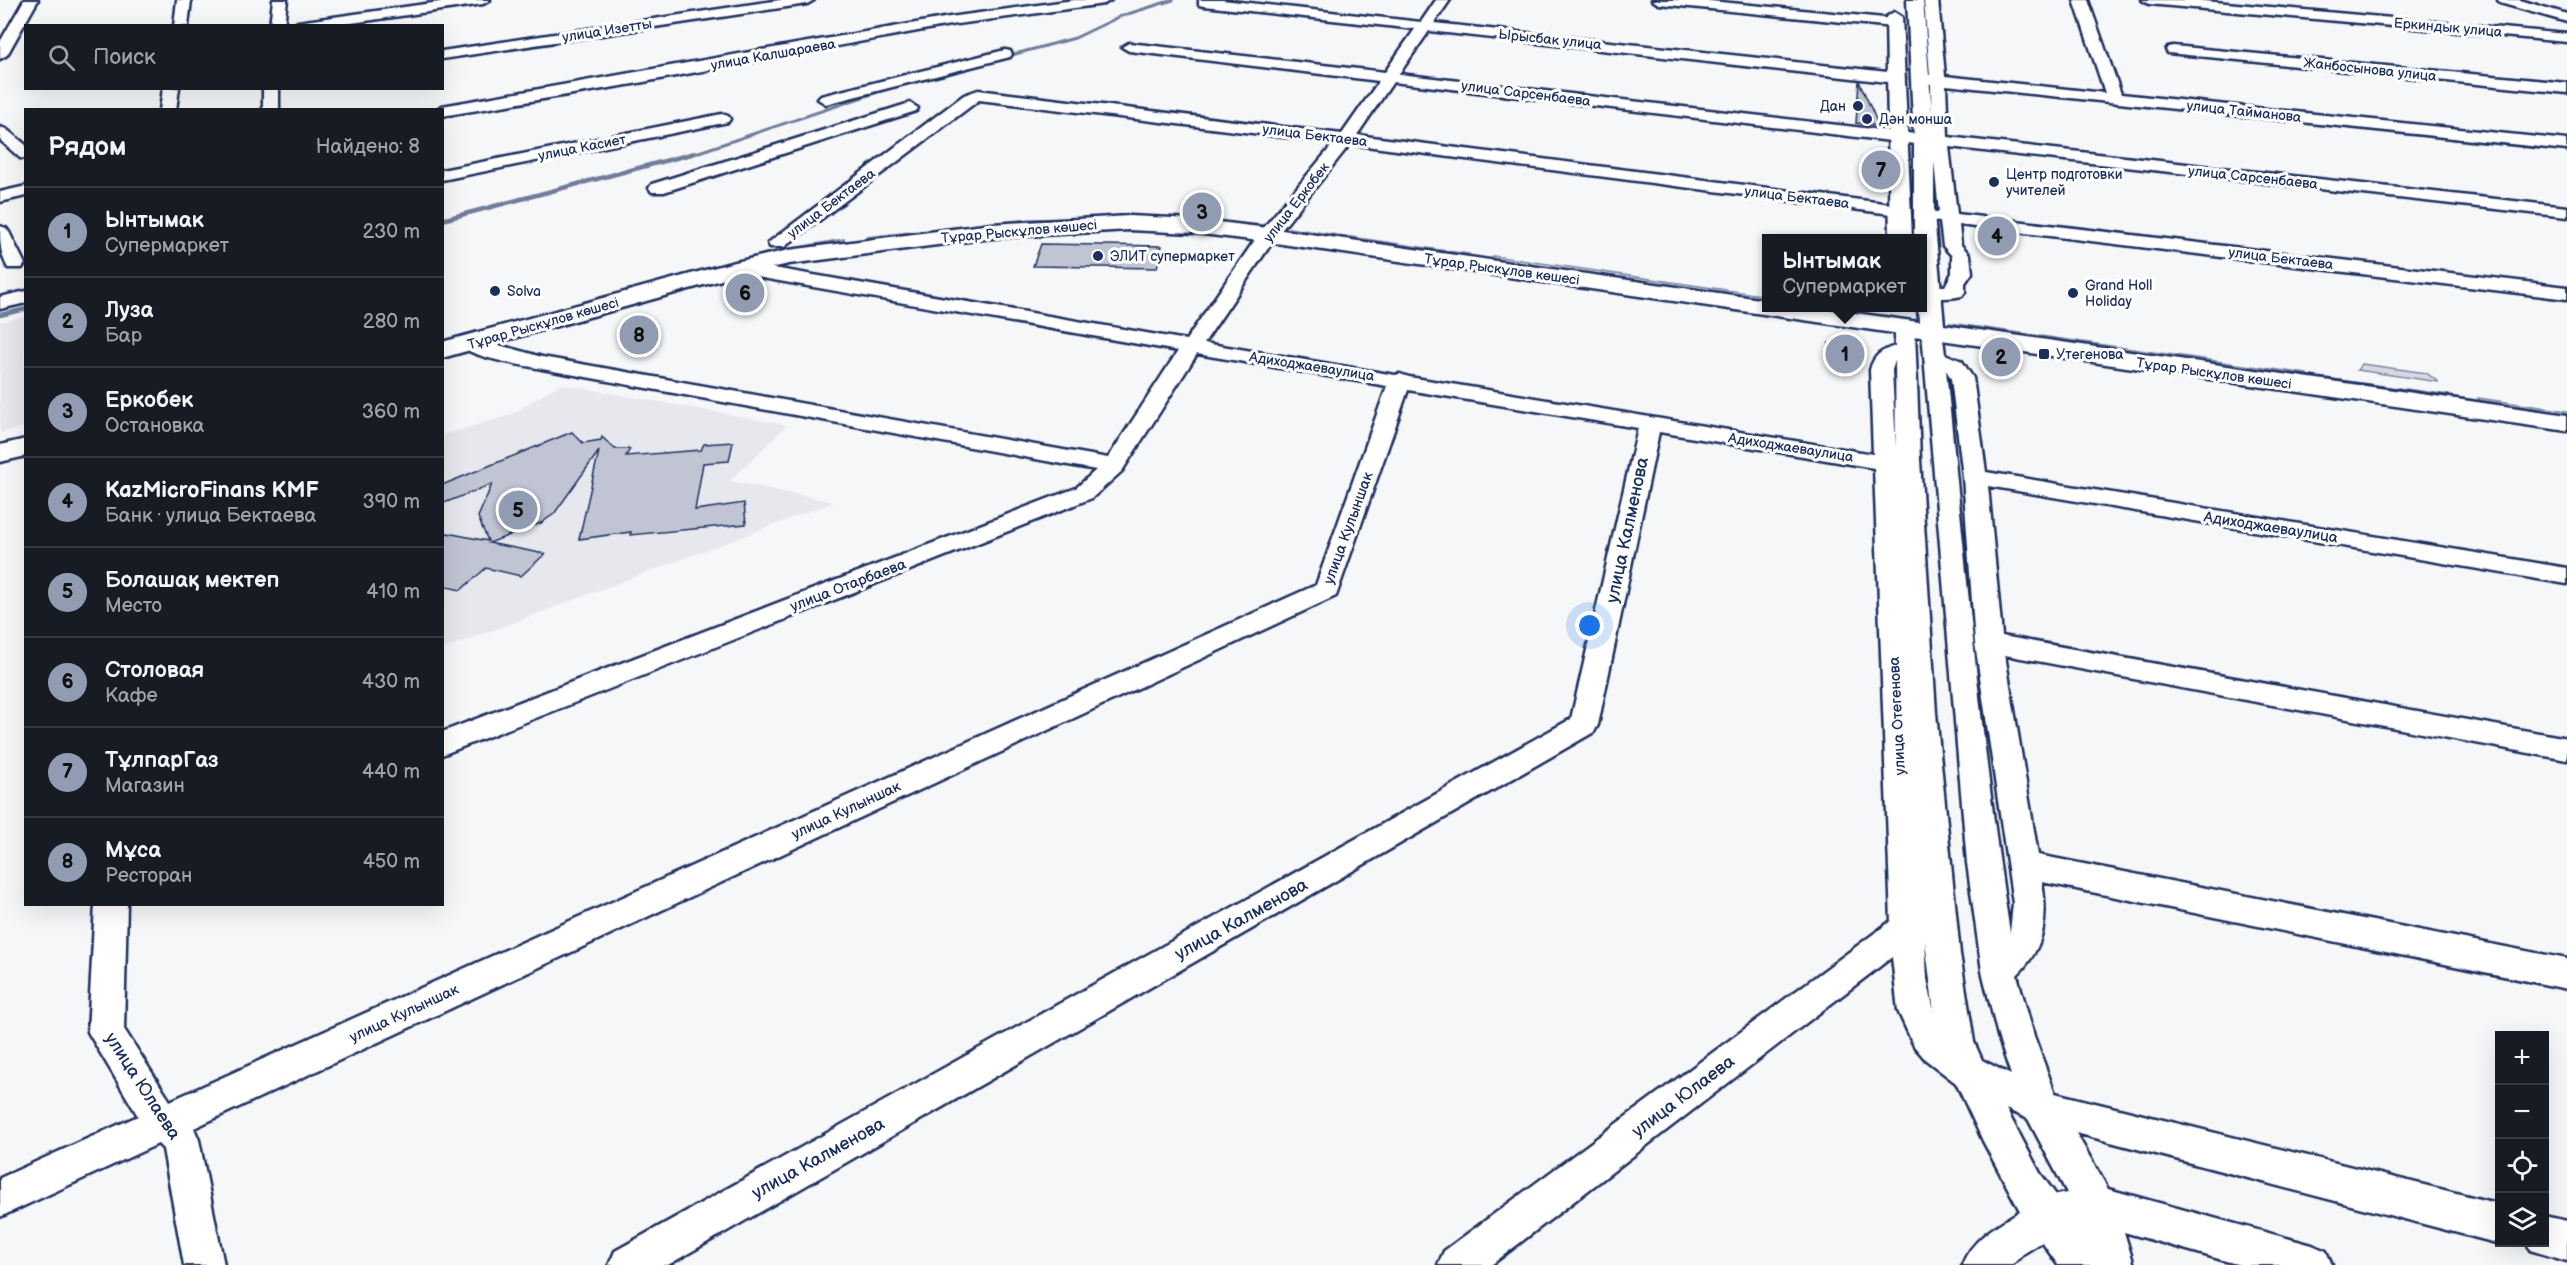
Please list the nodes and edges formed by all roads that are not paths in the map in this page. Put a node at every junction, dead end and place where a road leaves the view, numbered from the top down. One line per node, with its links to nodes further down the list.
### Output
1 (31, 0): 24 (street)
2 (184, 0): 21 (street)
3 (280, 0): 19 (street)
4 (428, 0): 19 (street)
5 (483, 0): 22 (street)
6 (807, 0): 16 (street, улица Изетты)
7 (1104, 0): 43 (street, улица Калшараева)
8 (1443, 0): 23 (street, улица Еркобек)
9 (1659, 0): 20 (street)
10 (1894, 0): 20 (main road)
11 (1915, 0): 32 (main road)
12 (1931, 0): 32 (street)
13 (2081, 0): 38 (street)
14 (2149, 0): 25 (street, Еркиндык улица)
15 (2505, 0): 18 (street)
16 (778, 2): 29 (street, улица Изетты)
17 (1204, 2): 23 (street, Ырысбак улица)
18 (2567, 18)
19 (277, 23)
20 (1894, 23): 31 (main road)
21 (181, 24)
22 (312, 24)
23 (1425, 26): 31 (street, Ырысбак улица); 33 (street, улица Еркобек)
24 (7, 32): 30 (street)
25 (2567, 38)
26 (1129, 47): 33 (street, улица Сарсенбаева)
27 (2172, 50): 34 (street, Жанбосынова улица)
28 (1005, 54): 35 (street)
29 (444, 55)
30 (0, 56)
31 (1897, 73): 32 (street, Ырысбак улица); 47 (main road)
32 (1926, 75): 38 (street, улица Тайманова); 49 (main road)
33 (1389, 77): 47 (street, улица Сарсенбаева); 48 (street, улица Еркобек)
34 (2567, 88)
35 (863, 89): 39 (street); 42 (street)
36 (171, 90): 40 (street)
37 (271, 90): 41 (street)
38 (2115, 98): 50 (street, улица Тайманова)
39 (826, 99)
40 (168, 108)
41 (271, 108)
42 (910, 108): 44 (street); 53 (street)
43 (444, 111)
44 (949, 114): 48 (street, улица Бектаева); 65 (street, улица Бектаева)
45 (722, 119): 52 (street, улица Касиет)
46 (0, 132): 51 (street)
47 (1897, 136): 49 (street, улица Сарсенбаева); 56 (main road)
48 (1346, 139): 56 (street, улица Бектаева); 60 (street, улица Еркобек)
49 (1932, 141): 57 (street, улица Сарсенбаева); 58 (main road); 59 (street)
50 (2567, 145)
51 (19, 155)
52 (444, 175)
53 (658, 188)
54 (24, 191): 55 (street)
55 (0, 197)
56 (1899, 210): 62 (main road)
57 (2567, 212)
58 (1923, 215): 59 (street, улица Бектаева); 63 (main road)
59 (1949, 217): 70 (street); 72 (street, улица Бектаева)
60 (1273, 229): 64 (main road, Тұрар Рыскұлов көшесі); 66 (main road, Тұрар Рыскұлов көшесі); 83 (street, улица Еркобек)
61 (0, 232): 67 (street)
62 (1901, 234)
63 (1924, 234)
64 (854, 241): 65 (main road, Тұрар Рыскұлов көшесі); 68 (main road, Тұрар Рыскұлов көшесі)
65 (777, 243): 81 (main road, Тұрар Рыскұлов көшесі)
66 (1476, 258): 71 (main road, Тұрар Рыскұлов көшесі); 76 (main road, Тұрар Рыскұлов көшесі)
67 (15, 264)
68 (739, 268): 82 (main road, Тұрар Рыскұлов көшесі); 83 (street, Адиходжаеваулица)
69 (1927, 276): 70 (main road)
70 (1928, 291): 73 (main road)
71 (1762, 292)
72 (2567, 293)
73 (1927, 294)
74 (24, 297): 75 (street)
75 (0, 303)
76 (1762, 304)
77 (1811, 312): 80 (main road, Тұрар Рыскұлов көшесі)
78 (1879, 312): 80 (main road, Тұрар Рыскұлов көшесі)
79 (1922, 312): 80 (main road)
80 (1917, 329): 86 (main road, Тұрар Рыскұлов көшесі); 92 (street, улица Отегенова); 96 (street); 104 (street); 106 (street, улица Отегенова)
81 (444, 333)
82 (469, 343): 84 (main road, Тұрар Рыскұлов көшесі); 94 (street)
83 (1191, 347): 85 (street, Адиходжаеваулица); 94 (street, улица Отарбаева)
84 (444, 349)
85 (1400, 380): 88 (street, Адиходжаеваулица); 108 (street, улица Кулыншак)
86 (2462, 400): 87 (main road, Тұрар Рыскұлов көшесі); 89 (main road, Тұрар Рыскұлов көшесі)
87 (2567, 407)
88 (1650, 423): 92 (street, Адиходжаеваулица); 116 (street, улица Калменова)
89 (2567, 423)
90 (24, 448): 91 (main road)
91 (0, 454)
92 (1885, 462): 103 (street, улица Отегенова)
93 (24, 464): 95 (main road)
94 (1114, 466): 99 (street, улица Отарбаева)
95 (0, 470)
96 (1975, 477): 97 (street, Адиходжаеваулица); 98 (street)
97 (2567, 576)
98 (1989, 643): 100 (street); 101 (street)
99 (444, 743)
100 (2567, 749)
101 (2023, 865): 104 (street); 105 (street)
102 (111, 906): 108 (street, улица Юлаева)
103 (1907, 927): 106 (street, улица Отегенова); 117 (street, улица Юлаева)
104 (1999, 971): 107 (street)
105 (2567, 974)
106 (1971, 1074): 107 (street); 111 (street, улица Отегенова)
107 (2041, 1107): 110 (street); 112 (street)
108 (163, 1123): 109 (street, улица Кулыншак); 115 (street, улица Юлаева)
109 (0, 1198)
110 (2095, 1205): 111 (street); 120 (street); 121 (street)
111 (2047, 1217): 118 (street); 119 (street, улица Отегенова)
112 (2495, 1223)
113 (2549, 1237): 114 (street)
114 (2567, 1241)
115 (204, 1265)
116 (629, 1265)
117 (1458, 1265)
118 (1982, 1265)
119 (2083, 1265)
120 (2114, 1265)
121 (2312, 1265)

